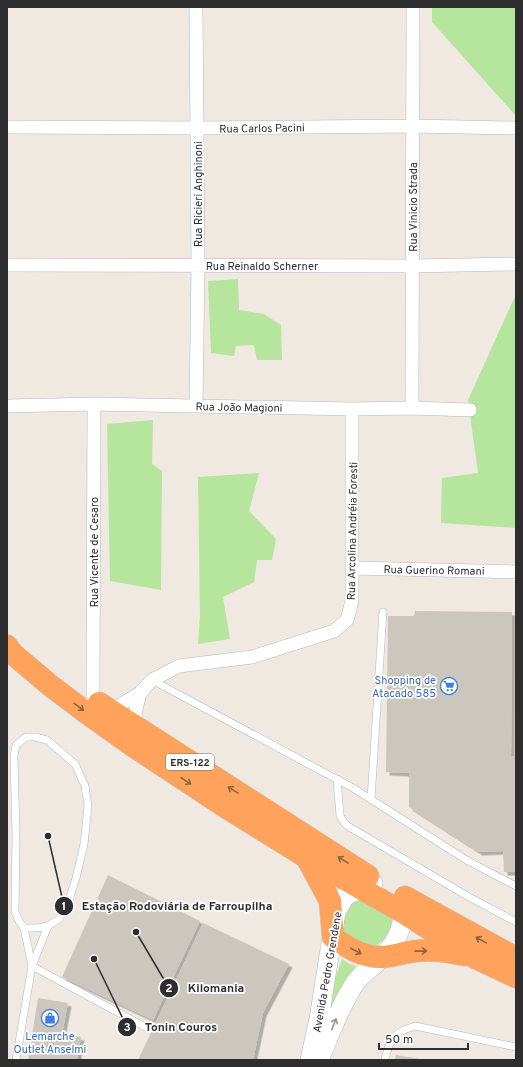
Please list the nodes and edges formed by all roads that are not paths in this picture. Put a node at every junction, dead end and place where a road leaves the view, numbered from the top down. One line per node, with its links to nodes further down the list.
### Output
1 (196, 7): 5 (street, Rua Ricieri Anghinoni)
2 (414, 7): 3 (street, Rua Vinicio Strada)
3 (413, 126): 5 (street, Rua Carlos Pacini); 6 (street, Rua Carlos Pacini); 10 (street, Rua Vinicio Strada)
4 (7, 127): 5 (street, Rua Carlos Pacini)
5 (198, 128): 9 (street, Rua Ricieri Anghinoni)
6 (516, 128)
7 (516, 264): 10 (street, Rua Reinaldo Scherner)
8 (7, 265): 9 (street, Rua Reinaldo Scherner)
9 (198, 266): 10 (street, Rua Reinaldo Scherner); 13 (street, Rua Ricieri Anghinoni)
10 (413, 266): 14 (street, Rua Vinicio Strada)
11 (94, 404): 12 (street, Rua João Magioni); 13 (street, Rua João Magioni); 24 (street, Rua Vicente de Cesaro)
12 (7, 406)
13 (196, 406): 15 (street, Rua João Magioni)
14 (412, 408): 15 (street, Rua João Magioni); 16 (street, Rua João Magioni)
15 (352, 409): 17 (street, Rua Arcolina Andréia Foresti)
16 (470, 410)
17 (353, 568): 18 (street, Rua Guerino Romani); 22 (street, Rua Arcolina Andréia Foresti)
18 (516, 572)
19 (384, 612): 27 (lane)
20 (7, 639): 24 (highway, ERS-122)
21 (7, 646): 28 (highway, ERS-122, one-way to 28)
22 (152, 680): 23 (street, Rua Arcolina Andréia Foresti); 26 (lane)
23 (140, 693): 24 (street); 25 (street)
24 (102, 705): 25 (highway, ERS-122)
25 (136, 728): 29 (highway, ERS-122, one-way to 25)
26 (337, 780): 27 (lane); 32 (lane)
27 (371, 799): 30 (lane)
28 (306, 857): 29 (highway, ERS-122); 35 (highway)
29 (369, 885): 31 (highway, ERS-122); 35 (main road, Avenida Pedro Grendene)
30 (516, 886)
31 (404, 905): 36 (main road, Avenida Pedro Grendene); 37 (highway, ERS-122); 38 (highway, ERS-122, one-way to 31)
32 (516, 922)
33 (48, 926): 34 (lane); 34 (lane); 39 (lane)
34 (24, 928): 39 (lane)
35 (328, 945): 36 (highway, one-way to 36); 44 (main road, Avenida Pedro Grendene)
36 (383, 957): 37 (highway, one-way to 37); 45 (main road, Avenida Pedro Grendene, one-way to 36)
37 (474, 957): 40 (highway, ERS-122)
38 (516, 958)
39 (32, 966): 41 (lane); 43 (lane)
40 (516, 977)
41 (145, 1027)
42 (516, 1047): 46 (lane)
43 (16, 1060)
44 (310, 1060)
45 (319, 1060)
46 (385, 1060)

